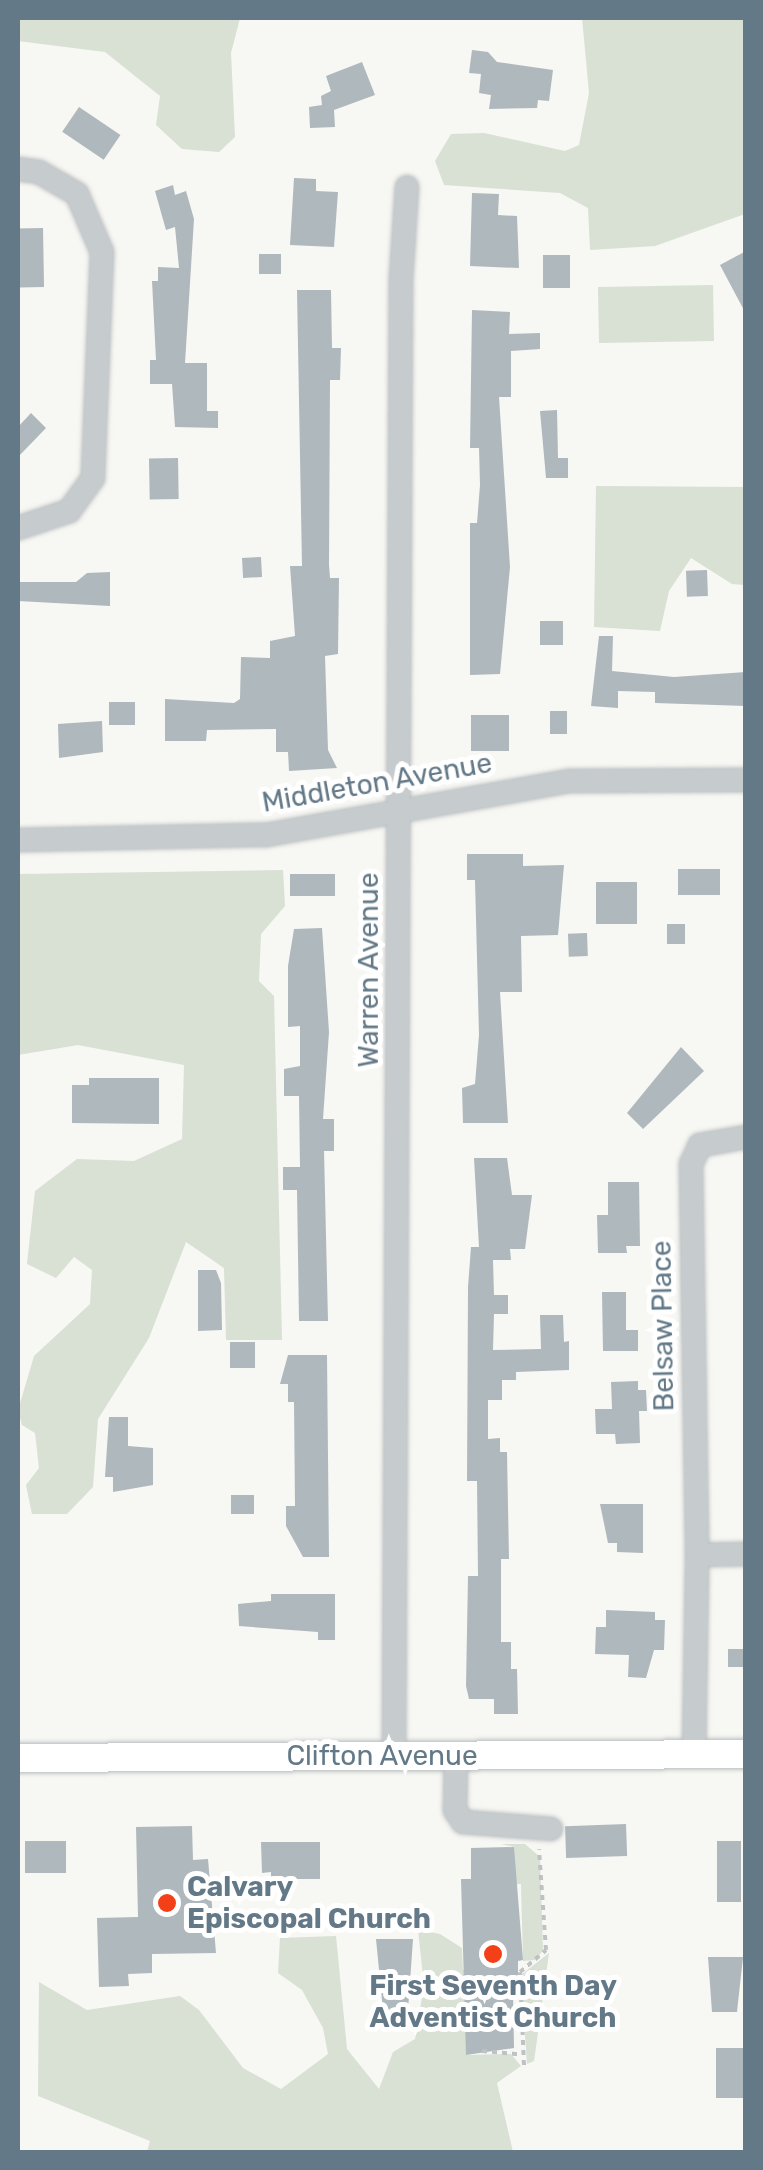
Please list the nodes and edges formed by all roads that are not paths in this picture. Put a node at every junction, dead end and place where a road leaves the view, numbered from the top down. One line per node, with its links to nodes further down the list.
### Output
1 (18, 168): 3 (street)
2 (408, 187): 5 (street, Warren Avenue)
3 (18, 528)
4 (746, 780): 5 (street, Middleton Avenue)
5 (400, 808): 6 (street, Middleton Avenue); 11 (street, Warren Avenue)
6 (18, 840)
7 (746, 1138): 9 (street, Belsaw Place)
8 (746, 1554): 9 (street)
9 (697, 1555): 13 (street, Belsaw Place)
10 (746, 1754): 13 (main road, Clifton Avenue)
11 (394, 1755): 12 (main road, Clifton Avenue); 14 (main road, Clifton Avenue)
12 (456, 1755): 13 (main road, Clifton Avenue); 15 (street)
13 (694, 1756)
14 (18, 1758)
15 (551, 1828)

